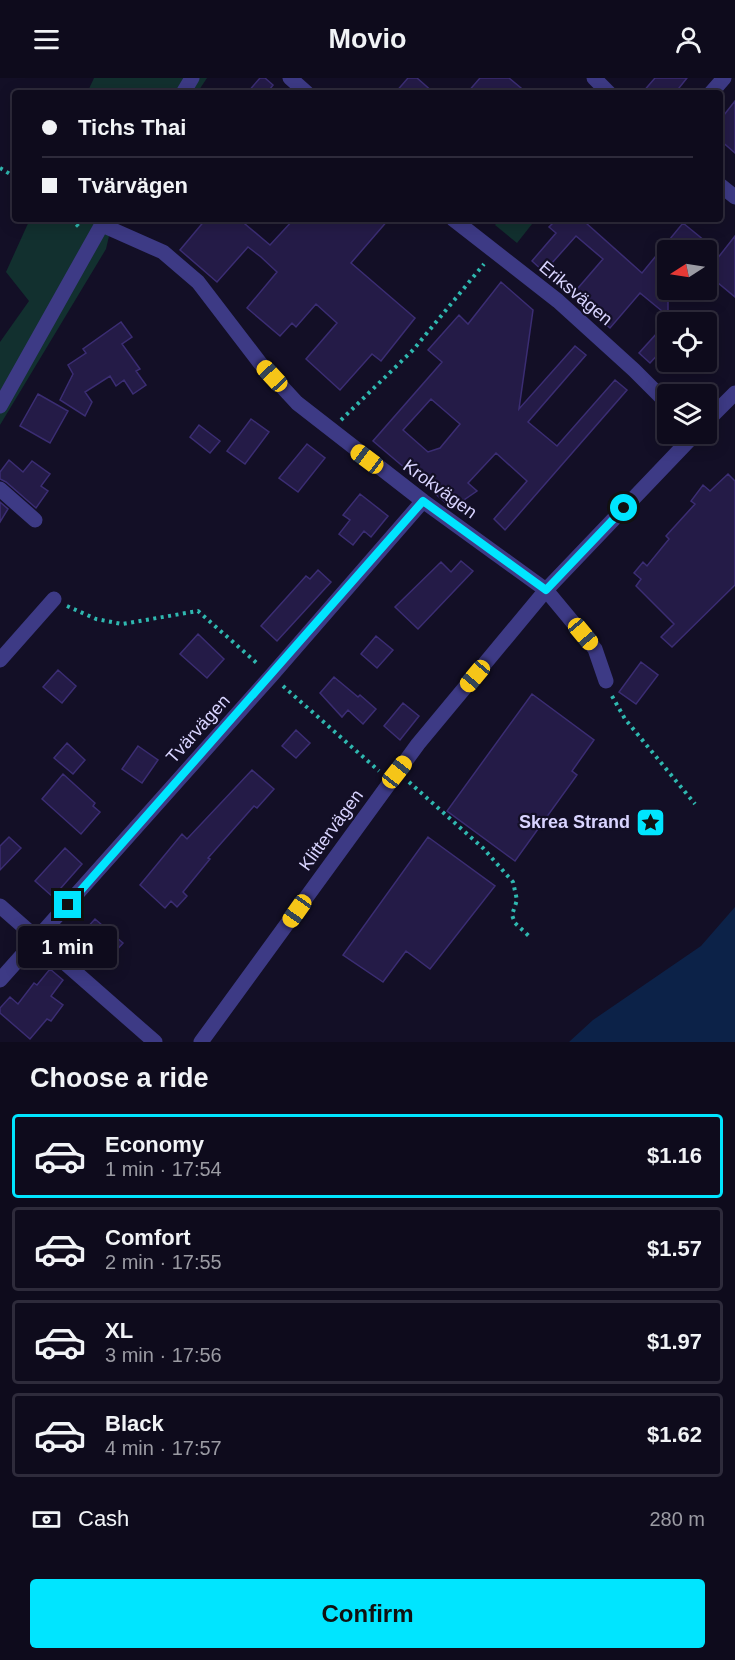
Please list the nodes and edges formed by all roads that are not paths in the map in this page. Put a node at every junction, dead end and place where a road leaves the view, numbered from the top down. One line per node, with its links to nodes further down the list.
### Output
1 (290, 78): 4 (street)
2 (594, 78): 5 (street)
3 (724, 78): 6 (street)
4 (304, 90)
5 (606, 90)
6 (714, 90)
7 (723, 187): 8 (street)
8 (735, 197)
9 (103, 222): 13 (street); 17 (street, Krokvägen)
10 (457, 222): 11 (street, Eriksvägen)
11 (657, 393)
12 (735, 393): 14 (street)
13 (0, 406)
14 (717, 411)
15 (685, 444): 19 (street, Klittervägen)
16 (0, 489): 18 (street)
17 (423, 501): 19 (street, Krokvägen); 24 (street, Tvärvägen)
18 (35, 520)
19 (546, 590): 22 (street, Krokvägen); 27 (street, Klittervägen)
20 (54, 599): 21 (street)
21 (0, 660)
22 (606, 681)
23 (0, 906): 24 (street)
24 (36, 940): 25 (street, Tvärvägen); 26 (street)
25 (0, 980)
26 (155, 1042)
27 (201, 1042)

